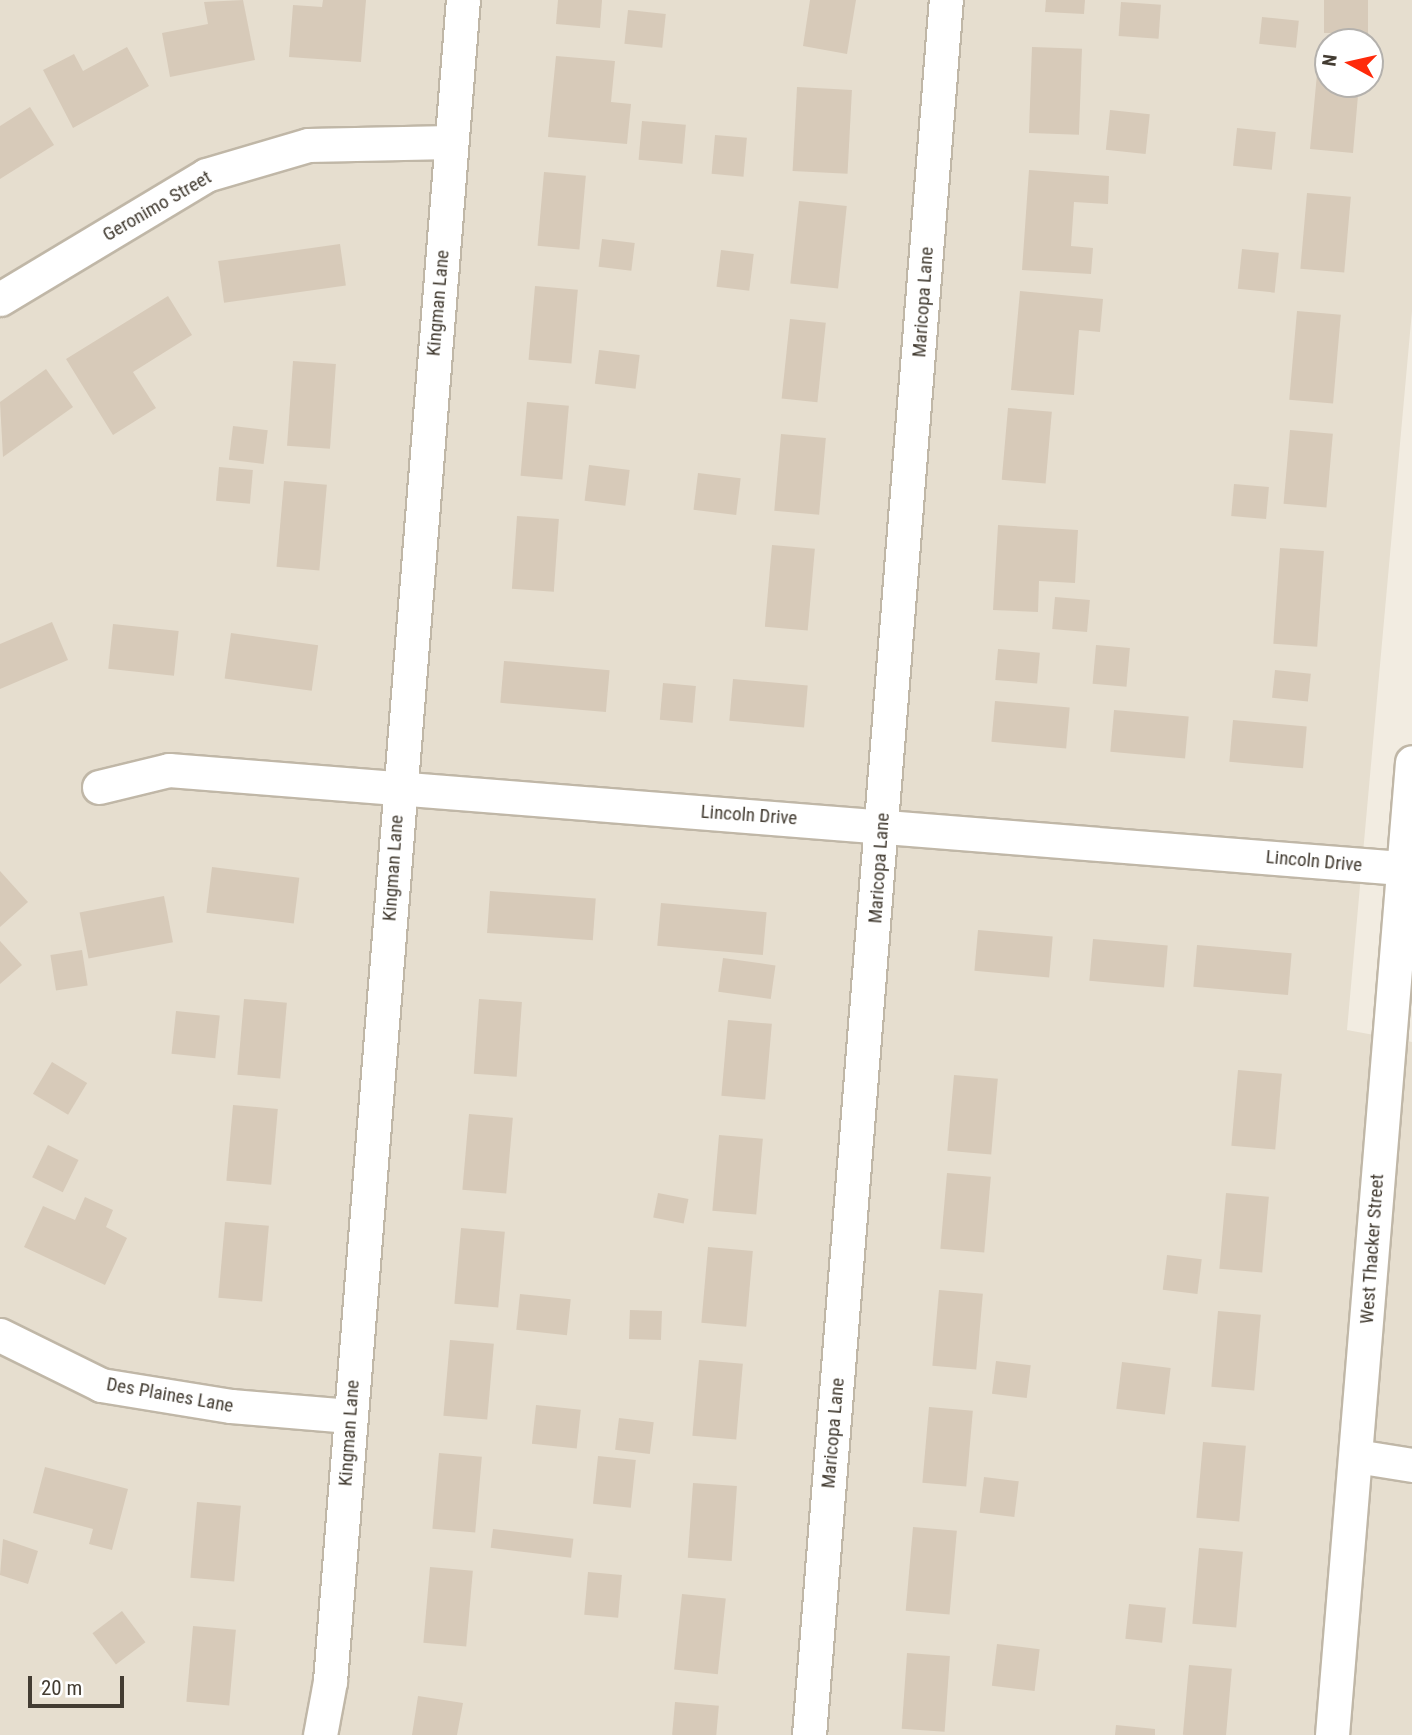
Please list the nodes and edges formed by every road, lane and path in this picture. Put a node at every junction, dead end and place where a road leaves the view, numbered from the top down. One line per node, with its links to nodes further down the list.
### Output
1 (463, 0): 3 (street, Kingman Lane)
2 (946, 0): 8 (street, Maricopa Lane)
3 (451, 142): 4 (street, Geronimo Street); 6 (street, Kingman Lane)
4 (0, 299)
5 (1412, 762): 9 (street, West Thacker Street)
6 (400, 787): 7 (street, Lincoln Drive); 8 (street, Lincoln Drive); 11 (street, Kingman Lane)
7 (99, 788)
8 (882, 825): 9 (street, Lincoln Drive); 15 (street, Maricopa Lane)
9 (1402, 868): 12 (street, West Thacker Street)
10 (0, 1335): 11 (street, Des Plaines Lane)
11 (350, 1416): 14 (street, Kingman Lane)
12 (1356, 1456): 13 (street); 16 (street, West Thacker Street)
13 (1412, 1465)
14 (320, 1735)
15 (809, 1735)
16 (1332, 1735)

